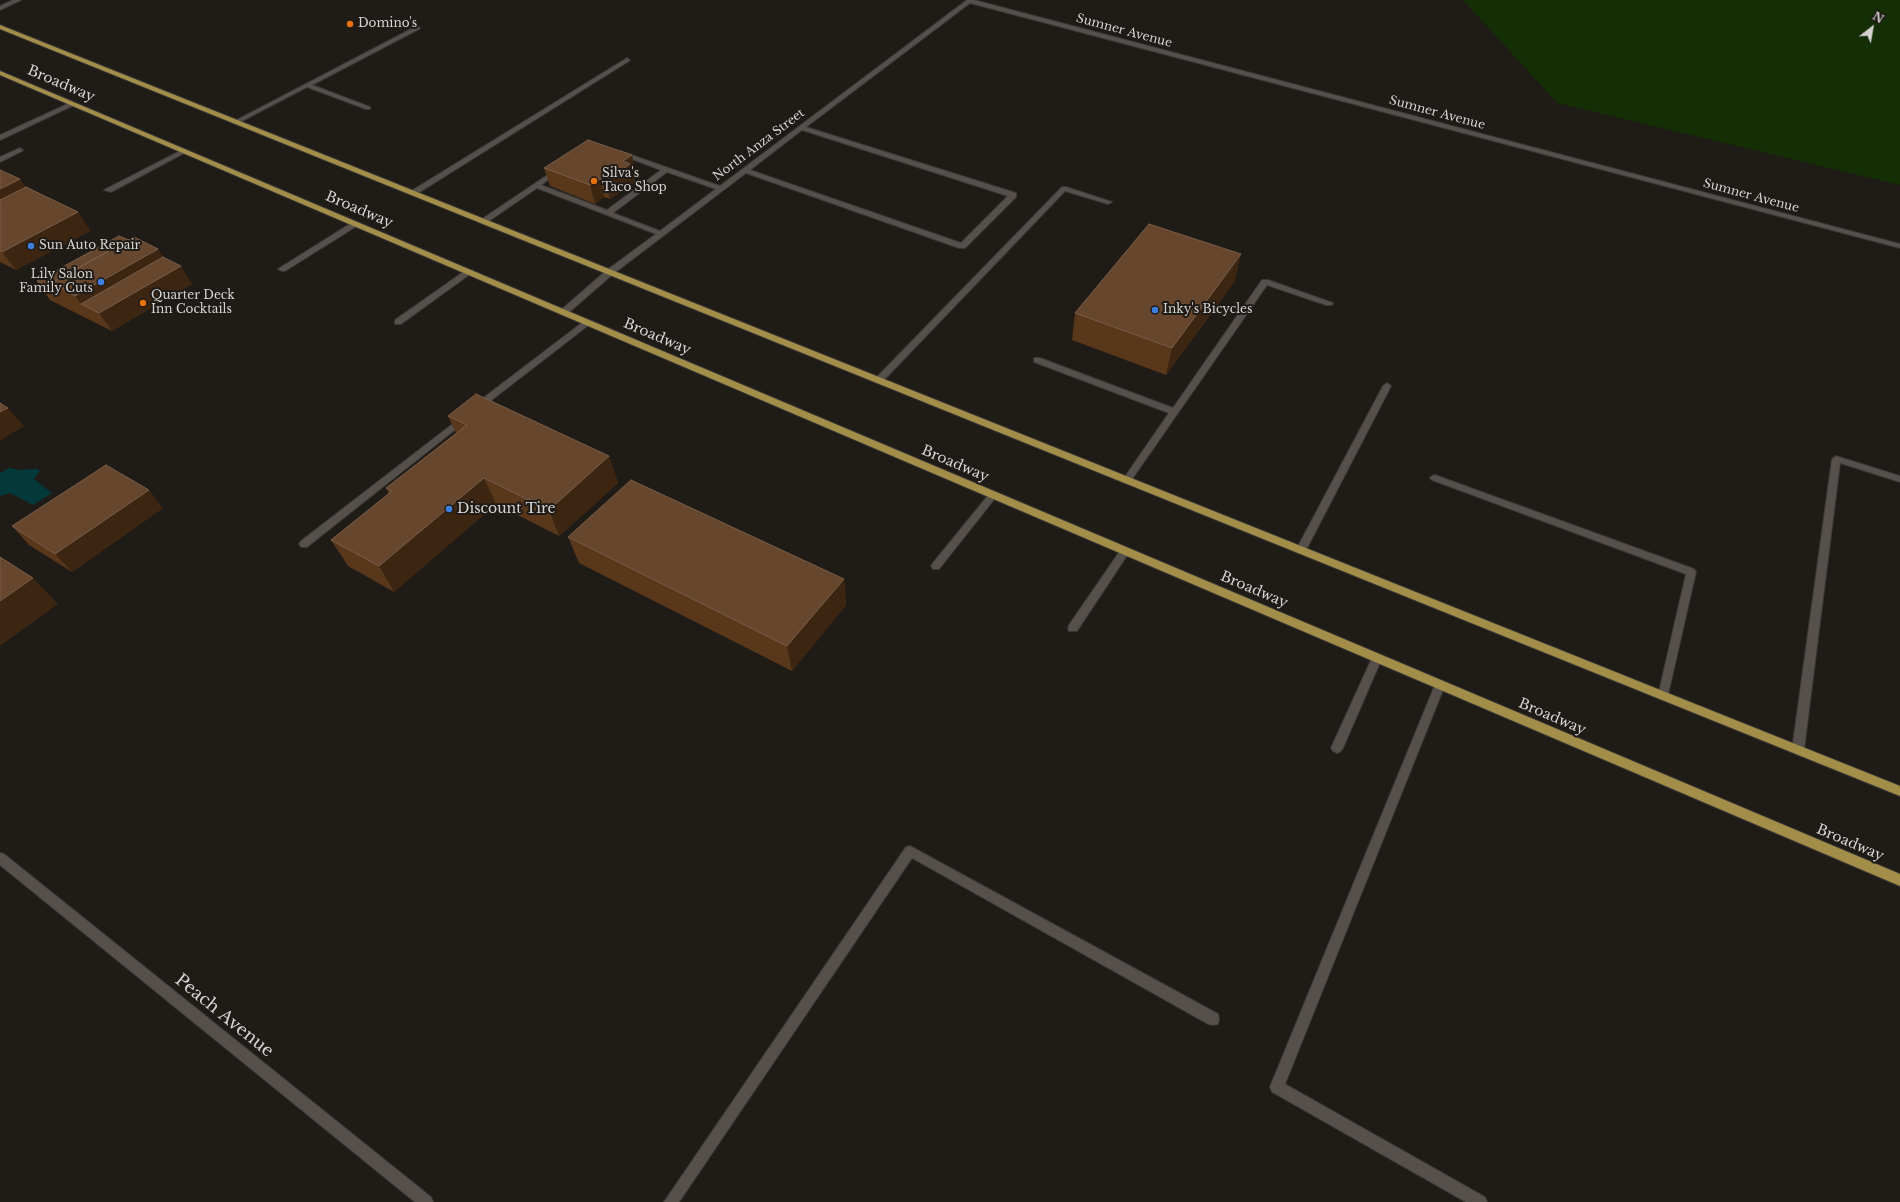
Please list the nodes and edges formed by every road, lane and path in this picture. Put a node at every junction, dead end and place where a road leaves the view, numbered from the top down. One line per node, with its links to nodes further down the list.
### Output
1 (18, 0): 3 (street)
2 (970, 1): 12 (street, North Anza Street); 30 (street, Sumner Avenue)
3 (0, 8)
4 (0, 27): 11 (main road)
5 (417, 28): 8 (street)
6 (627, 60): 24 (street)
7 (0, 73): 9 (main road, Broadway)
8 (307, 85): 10 (street); 11 (street)
9 (72, 104): 13 (street); 16 (main road, Broadway)
10 (368, 108)
11 (236, 122): 24 (main road)
12 (802, 128): 20 (street, North Anza Street); 20 (street)
13 (0, 138)
14 (610, 149): 19 (street)
15 (20, 150): 17 (street)
16 (184, 151): 23 (street); 28 (main road, Broadway)
17 (0, 160)
18 (566, 165): 21 (street)
19 (666, 169): 22 (street); 26 (street)
20 (746, 171): 22 (street, North Anza Street)
21 (536, 185): 26 (street); 27 (street)
22 (722, 189): 29 (street, North Anza Street)
23 (108, 190)
24 (412, 192): 27 (main road)
25 (1108, 202): 39 (street)
26 (608, 213): 29 (street)
27 (483, 221): 33 (main road)
28 (356, 224): 31 (street); 32 (main road, Broadway)
29 (662, 234): 33 (street, North Anza Street)
30 (1900, 246)
31 (282, 269)
32 (469, 272): 35 (main road, Broadway); 36 (street)
33 (610, 272): 35 (street, North Anza Street); 39 (main road)
34 (1329, 303): 41 (street)
35 (564, 312): 37 (main road, Broadway)
36 (398, 322)
37 (587, 322): 45 (main road, Broadway); 46 (street)
38 (1037, 360): 41 (street)
39 (879, 380): 43 (main road)
40 (1387, 386): 47 (street)
41 (1174, 412): 43 (street)
42 (1435, 478): 53 (street)
43 (1127, 480): 47 (main road)
44 (1900, 480): 55 (street)
45 (993, 495): 48 (main road, Broadway); 49 (street)
46 (304, 544)
47 (1301, 550): 53 (main road)
48 (1126, 551): 50 (street); 51 (main road, Broadway)
49 (936, 566)
50 (1073, 628)
51 (1376, 658): 52 (main road, Broadway); 54 (street)
52 (1440, 685): 58 (main road, Broadway); 62 (street)
53 (1663, 696): 55 (main road)
54 (1337, 748)
55 (1798, 750): 56 (main road)
56 (1900, 791)
57 (0, 858): 60 (street, Peach Avenue)
58 (1900, 880)
59 (1213, 1019): 61 (street)
60 (426, 1202)
61 (671, 1202)
62 (1480, 1202)

